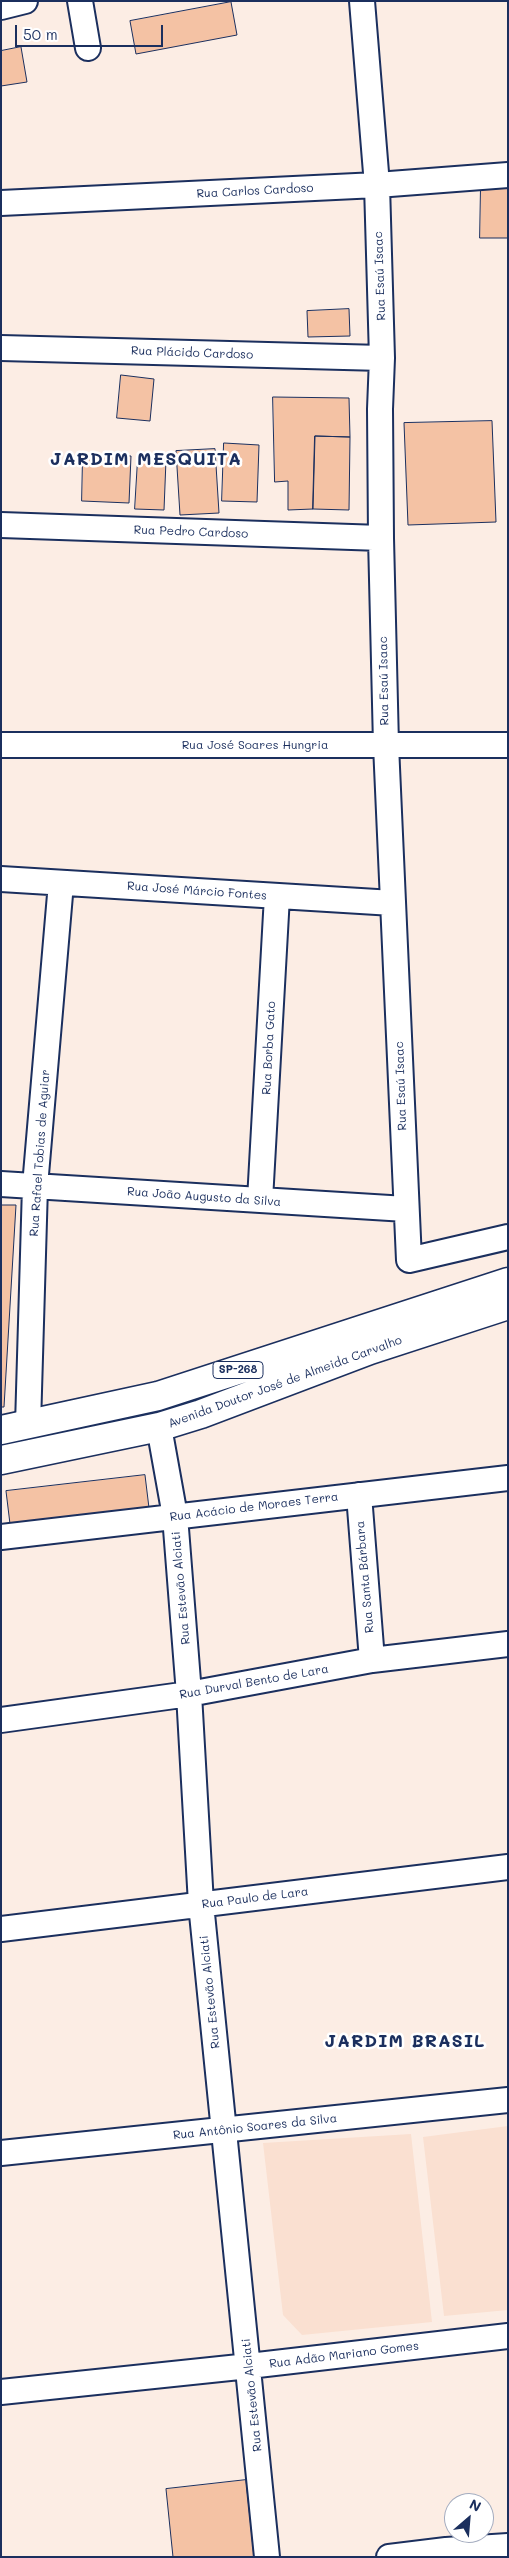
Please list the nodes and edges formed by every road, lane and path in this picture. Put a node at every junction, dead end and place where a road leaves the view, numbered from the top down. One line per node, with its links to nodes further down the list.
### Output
1 (25, 1): 4 (street)
2 (80, 1): 5 (street)
3 (362, 1): 7 (street, Rua Esaú Isaac)
4 (1, 7)
5 (88, 48)
6 (508, 175): 7 (street, Rua Carlos Cardoso)
7 (377, 185): 8 (street, Rua Carlos Cardoso); 10 (street, Rua Esaú Isaac)
8 (1, 203)
9 (1, 348): 10 (street, Rua Plácido Cardoso)
10 (382, 358): 12 (street, Rua Esaú Isaac)
11 (1, 525): 12 (street, Rua Pedro Cardoso)
12 (381, 538): 14 (street, Rua Esaú Isaac)
13 (1, 745): 14 (street, Rua José Soares Hungria)
14 (386, 745): 15 (street, Rua José Soares Hungria); 19 (street, Rua Esaú Isaac)
15 (508, 745)
16 (1, 879): 17 (street, Rua José Márcio Fontes)
17 (61, 883): 18 (street, Rua José Márcio Fontes); 21 (street, Rua Rafael Tobias de Aguiar)
18 (277, 896): 19 (street, Rua José Márcio Fontes); 22 (street, Rua Borba Gato)
19 (393, 903): 23 (street, Rua Esaú Isaac)
20 (1, 1184): 21 (street, Rua João Augusto da Silva)
21 (35, 1186): 22 (street, Rua João Augusto da Silva); 27 (street, Rua Rafael Tobias de Aguiar)
22 (260, 1200): 23 (street, Rua João Augusto da Silva)
23 (406, 1209): 24 (street, Rua Esaú Isaac)
24 (508, 1237)
25 (508, 1282): 27 (main road, Avenida Doutor José de Almeida Carvalho / SP-268)
26 (508, 1305): 28 (main road, Avenida Doutor José de Almeida Carvalho / SP-268)
27 (28, 1425): 29 (main road, Avenida Doutor José de Almeida Carvalho / SP-268)
28 (159, 1427): 30 (main road, Avenida Doutor José de Almeida Carvalho / SP-268); 33 (street, Rua Estevão Alciati)
29 (1, 1430)
30 (1, 1460)
31 (508, 1478): 32 (street, Rua Acácio de Moraes Terra)
32 (359, 1495): 33 (street, Rua Acácio de Moraes Terra); 36 (street, Rua Santa Bárbara)
33 (175, 1516): 34 (street, Rua Acácio de Moraes Terra); 37 (street, Rua Estevão Alciati)
34 (1, 1537)
35 (508, 1644): 36 (street, Rua Durval Bento de Lara)
36 (372, 1660): 37 (street, Rua Durval Bento de Lara)
37 (189, 1694): 38 (street, Rua Durval Bento de Lara); 40 (street, Rua Estevão Alciati)
38 (1, 1720)
39 (508, 1867): 40 (street, Rua Paulo de Lara)
40 (201, 1904): 41 (street, Rua Paulo de Lara); 43 (street, Rua Estevão Alciati)
41 (1, 1929)
42 (508, 2100): 43 (street, Rua Antônio Soares da Silva)
43 (224, 2130): 44 (street, Rua Antônio Soares da Silva); 46 (street, Rua Estevão Alciati)
44 (1, 2153)
45 (508, 2336): 46 (street, Rua Adão Mariano Gomes)
46 (249, 2366): 47 (street, Rua Adão Mariano Gomes); 49 (street, Rua Estevão Alciati)
47 (1, 2392)
48 (508, 2546): 50 (street)
49 (268, 2557)
50 (389, 2557)

